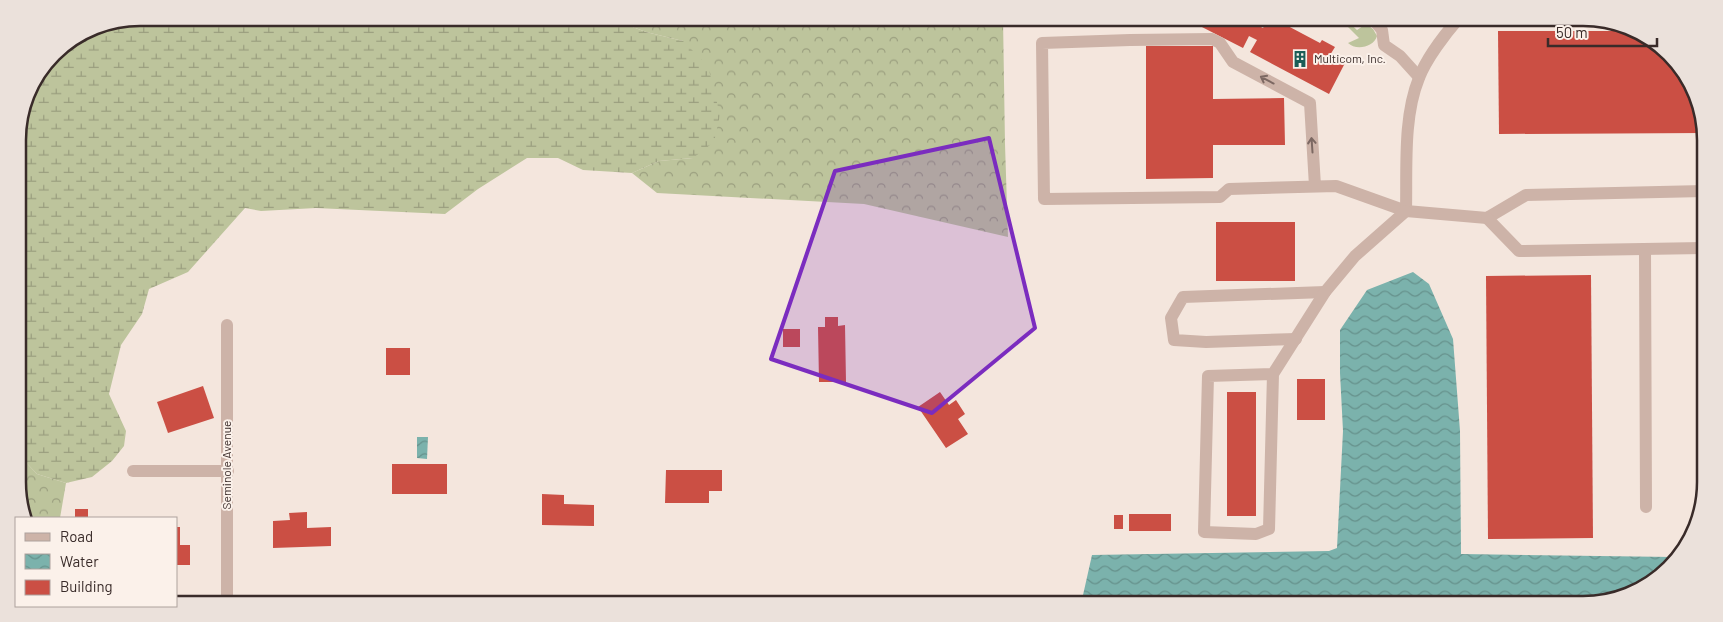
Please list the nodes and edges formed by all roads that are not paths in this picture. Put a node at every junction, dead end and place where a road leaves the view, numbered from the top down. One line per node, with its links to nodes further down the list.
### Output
1 (1379, 26): 3 (street)
2 (1453, 26): 3 (street)
3 (1419, 78): 6 (street)
4 (1315, 186): 4 (street, one-way to 4); 6 (street)
5 (1697, 191): 7 (street)
6 (1406, 211): 7 (street); 10 (street)
7 (1487, 218): 9 (street)
8 (1697, 248): 9 (street)
9 (1645, 249): 16 (street)
10 (1325, 292): 12 (street); 12 (street)
11 (227, 325): 14 (street, Seminole Avenue)
12 (1296, 339): 13 (street)
13 (1273, 374): 13 (street)
14 (228, 471): 15 (street); 17 (street, Seminole Avenue)
15 (133, 472)
16 (1646, 507)
17 (227, 596)

